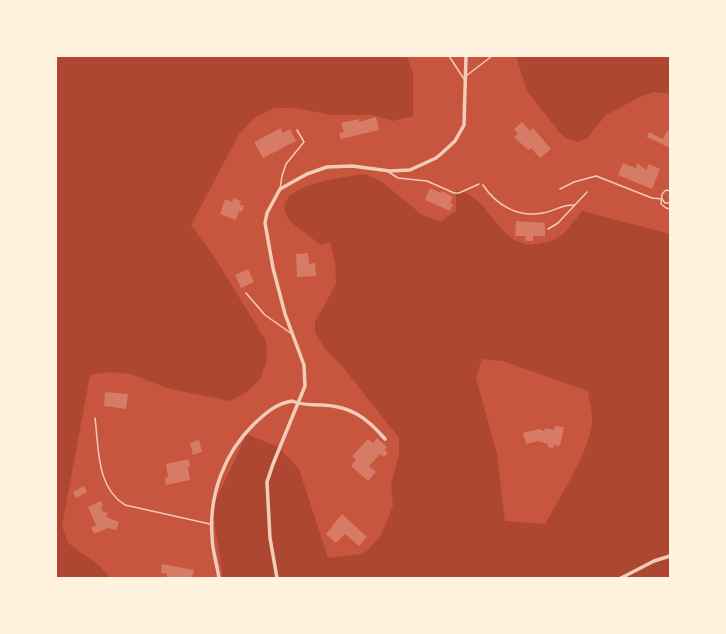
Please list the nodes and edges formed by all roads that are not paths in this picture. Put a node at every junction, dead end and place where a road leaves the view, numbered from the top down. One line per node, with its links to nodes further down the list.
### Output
1 (449, 56): 5 (lane)
2 (466, 56): 4 (street)
3 (492, 56): 4 (lane)
4 (466, 76): 5 (street)
5 (466, 82): 7 (street)
6 (297, 130): 10 (lane)
7 (385, 170): 8 (lane); 10 (street)
8 (479, 184)
9 (482, 185): 16 (lane)
10 (280, 189): 20 (street)
11 (560, 189): 14 (lane)
12 (670, 191): 14 (lane)
13 (587, 192): 16 (lane)
14 (662, 199): 15 (lane); 17 (lane)
15 (670, 203)
16 (575, 205): 18 (lane)
17 (670, 209)
18 (548, 229)
19 (246, 292): 20 (lane)
20 (293, 334): 21 (street)
21 (298, 404): 23 (street); 24 (street); 27 (street)
22 (95, 418): 24 (lane)
23 (385, 439)
24 (212, 524): 26 (street)
25 (670, 556): 28 (street)
26 (219, 578)
27 (277, 578)
28 (621, 578)

